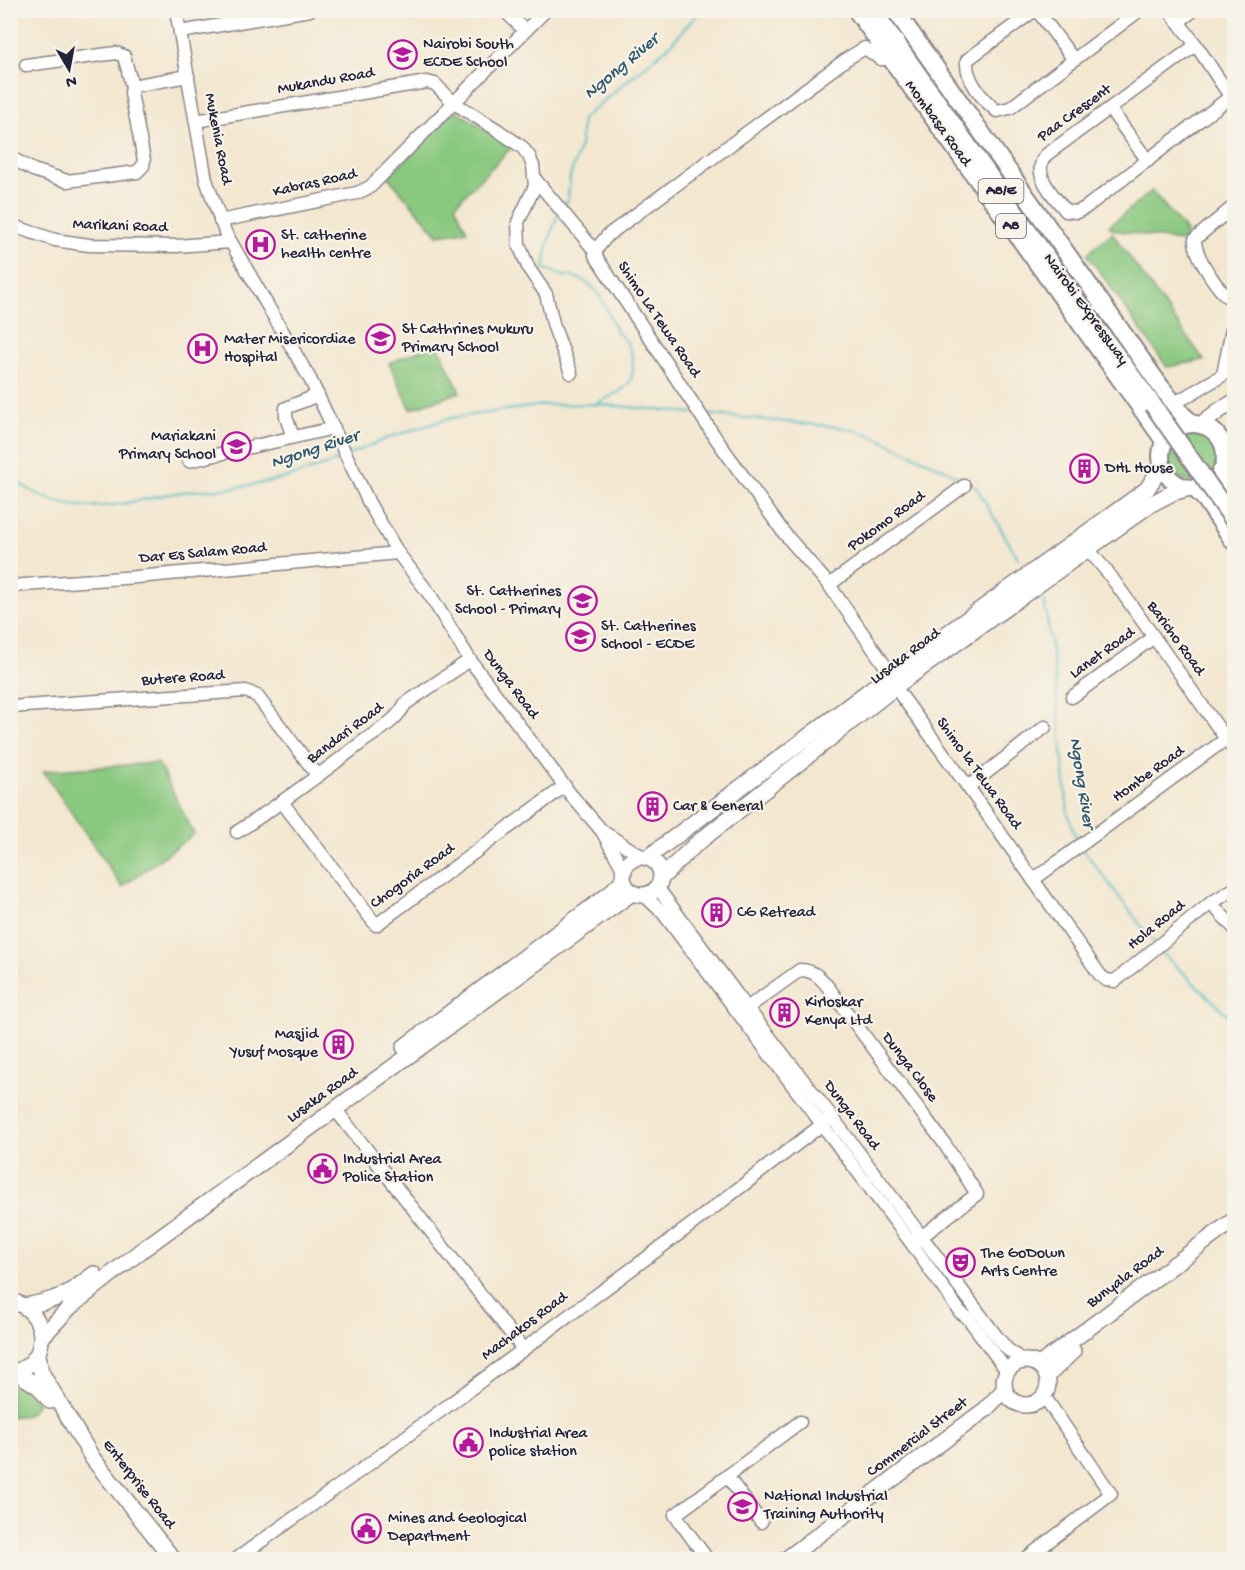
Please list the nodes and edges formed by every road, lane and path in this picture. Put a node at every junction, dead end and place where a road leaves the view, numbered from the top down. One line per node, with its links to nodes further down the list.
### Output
1 (176, 10): 15 (street, Mukenia Road)
2 (310, 10): 15 (street)
3 (504, 10): 14 (street)
4 (546, 10): 14 (street, Kabras Road)
5 (856, 10): 17 (highway, Mombasa Road / A8)
6 (873, 10): 51 (highway, Nairobi Expressway / A8/E, bridge)
7 (886, 10): 50 (highway, Nairobi Expressway / A8/E)
8 (895, 10): 39 (highway, Mombasa Road / A8)
9 (1036, 10): 18 (street); 18 (street)
10 (1140, 10): 18 (street)
11 (1169, 10): 13 (street)
12 (1194, 10): 13 (street)
13 (1178, 22): 16 (street)
14 (525, 31): 23 (street, Kabras Road)
15 (180, 32): 20 (street, Mukenia Road)
16 (1196, 45): 22 (street); 24 (street, Paa Crescent)
17 (890, 59): 33 (street, Shimo La Tewa Road); 43 (highway, Mombasa Road / A8)
18 (1074, 60)
19 (26, 65): 21 (street)
20 (188, 76): 21 (street); 25 (street, Mukenia Road)
21 (132, 86): 26 (street)
22 (1234, 98): 27 (street, Paa Crescent)
23 (454, 103): 25 (street, Mukandu Road); 28 (street, Mukandu Road); 30 (street, Kabras Road)
24 (1110, 109): 27 (street); 27 (street, Paa Crescent)
25 (196, 121): 30 (street, Mukenia Road)
26 (10, 157)
27 (1148, 161)
28 (535, 179): 33 (street, Mukandu Road); 36 (street)
29 (1234, 206): 34 (street)
30 (220, 221): 32 (street, Mukenia Road)
31 (10, 225): 32 (street, Marikani Road)
32 (230, 242): 37 (street, Mukenia Road)
33 (596, 252): 55 (street, Shimo La Tewa Road)
34 (1234, 301)
35 (1234, 319): 39 (street)
36 (571, 373)
37 (318, 395): 41 (street, Mukenia Road); 42 (street)
38 (1234, 402): 40 (main road)
39 (1175, 403): 40 (highway, Mombasa Road / A8)
40 (1196, 425): 43 (highway); 45 (highway, A8)
41 (334, 428): 42 (street); 54 (street, Mukenia Road)
42 (293, 437): 44 (street)
43 (1165, 442): 46 (highway)
44 (189, 461)
45 (1227, 462): 48 (highway); 49 (highway, A8)
46 (1162, 465): 48 (highway); 59 (main road, Lusaka Road)
47 (964, 486): 55 (street, Pokomo Road)
48 (1192, 488): 52 (highway); 53 (main road, Lusaka Road)
49 (1234, 494)
50 (1234, 501)
51 (1234, 521)
52 (1234, 542)
53 (1087, 548): 57 (street, Baricho Road); 59 (main road, Lusaka Road)
54 (398, 554): 56 (street, Dar Es Salam Road); 58 (street, Dunga Road)
55 (830, 585): 59 (street, Shimo La Tewa Road)
56 (10, 586)
57 (1154, 637): 60 (street, Lanet Road); 63 (street, Baricho Road)
58 (470, 660): 65 (street, Bandari Road); 66 (street, Dunga Road)
59 (893, 681): 67 (street, Shimo la Tewa Road); 71 (main road, Lusaka Road); 73 (main road, Lusaka Road)
60 (1072, 697)
61 (10, 707): 65 (street, Butere Road)
62 (1045, 727): 67 (street)
63 (1226, 739): 64 (street, Baricho Road); 72 (street, Hombe Road)
64 (1234, 750)
65 (318, 776): 68 (street, Bandari Road)
66 (565, 786): 68 (street, Chogoria Road); 69 (street, Dunga Road)
67 (969, 787): 72 (street, Shimo la Tewa Road)
68 (282, 802): 70 (street, Bandari Road)
69 (602, 831): 71 (street, Dunga Road); 73 (street, Dunga Road)
70 (237, 832)
71 (645, 858): 73 (main road, Lusaka Road); 73 (main road)
72 (1033, 880): 77 (street, Shimo la Tewa Road)
73 (640, 884): 78 (street, Dunga Road); 79 (main road, Lusaka Road); 84 (main road, Lusaka Road)
74 (1234, 889): 75 (street, Hola Road)
75 (1211, 903): 76 (street); 77 (street, Hola Road)
76 (1234, 928)
77 (1100, 975)
78 (743, 1011): 80 (street, Dunga Road); 83 (street, Dunga Close)
79 (335, 1109): 85 (main road, Lusaka Road); 86 (street)
80 (828, 1121): 83 (street, Dunga Road); 86 (street, Machakos Road)
81 (1234, 1220): 90 (main road, Bunyala Road)
82 (1234, 1229): 90 (main road, Bunyala Road)
83 (917, 1240): 88 (street, Dunga Road); 89 (street, Dunga Road)
84 (18, 1304): 85 (main road)
85 (42, 1337): 87 (main road)
86 (523, 1349): 100 (street, Machakos Road)
87 (38, 1355): 91 (main road); 95 (main road, Enterprise Road)
88 (1023, 1361): 89 (main road); 90 (main road)
89 (1007, 1371): 92 (main road)
90 (1043, 1371): 93 (main road)
91 (13, 1373): 95 (main road, Enterprise Road)
92 (1008, 1396): 93 (main road); 101 (main road, Commercial Street)
93 (1044, 1396): 102 (street)
94 (800, 1422): 96 (street)
95 (75, 1430): 99 (main road, Enterprise Road)
96 (727, 1476): 97 (street); 98 (street)
97 (761, 1522)
98 (700, 1557)
99 (174, 1560)
100 (235, 1560)
101 (785, 1560)
102 (1024, 1560)

